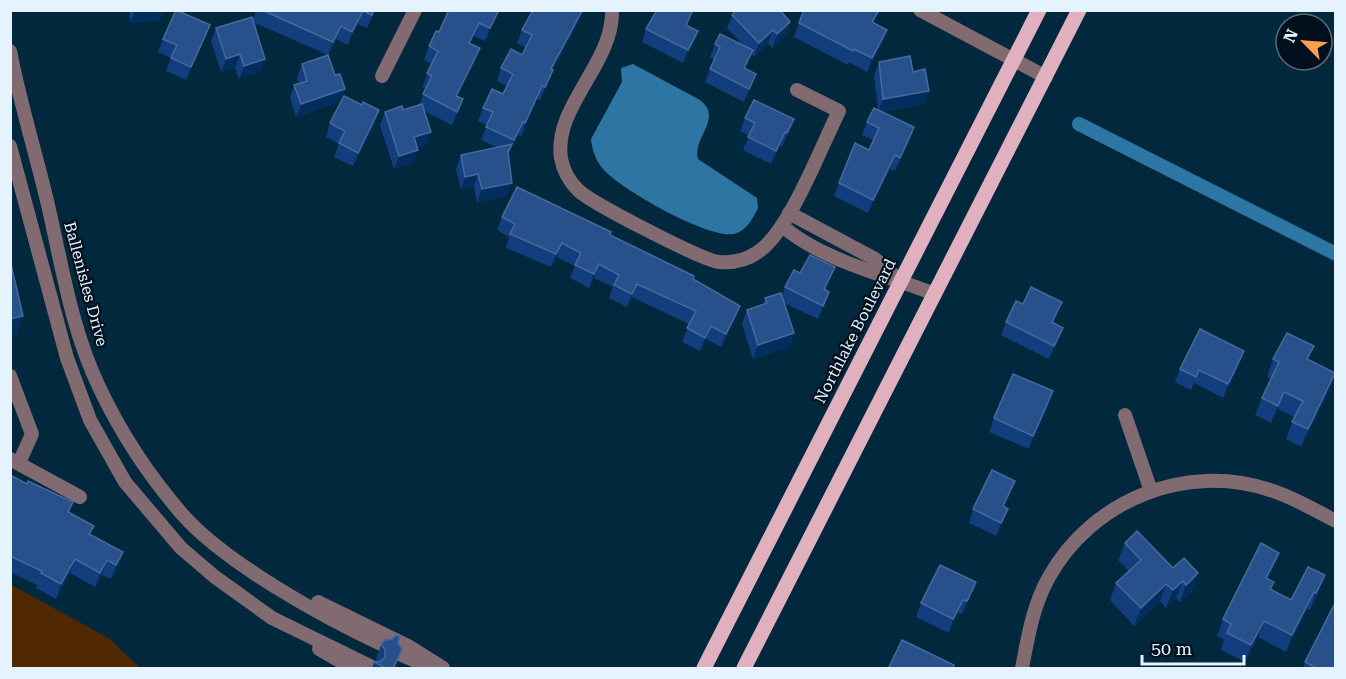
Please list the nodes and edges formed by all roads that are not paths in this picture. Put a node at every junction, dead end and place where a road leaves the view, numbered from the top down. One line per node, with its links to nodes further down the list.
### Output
1 (415, 10): 8 (street)
2 (612, 10): 13 (street)
3 (920, 10): 7 (street)
4 (1039, 10): 7 (main road, Northlake Boulevard)
5 (1079, 10): 9 (main road)
6 (10, 51): 22 (street, Ballenisles Drive)
7 (1014, 60): 9 (street); 14 (main road, Northlake Boulevard)
8 (382, 76)
9 (1046, 77): 15 (main road)
10 (797, 90): 13 (street)
11 (10, 146): 12 (street)
12 (15, 184): 23 (street)
13 (786, 219): 14 (street)
14 (901, 281): 15 (street); 32 (main road, Northlake Boulevard)
15 (935, 294): 33 (main road)
16 (10, 376): 18 (street)
17 (1125, 415): 19 (street)
18 (15, 461): 20 (street)
19 (1151, 491): 21 (street); 34 (street)
20 (80, 497)
21 (1335, 522)
22 (280, 588): 24 (street, Ballenisles Drive); 31 (street)
23 (272, 618): 26 (street); 29 (street)
24 (346, 628): 25 (street, Ballenisles Drive); 26 (street)
25 (383, 645)
26 (335, 649): 28 (street)
27 (402, 655): 30 (street)
28 (372, 667)
29 (352, 669)
30 (433, 669)
31 (443, 669)
32 (704, 669)
33 (744, 669)
34 (1022, 669)

